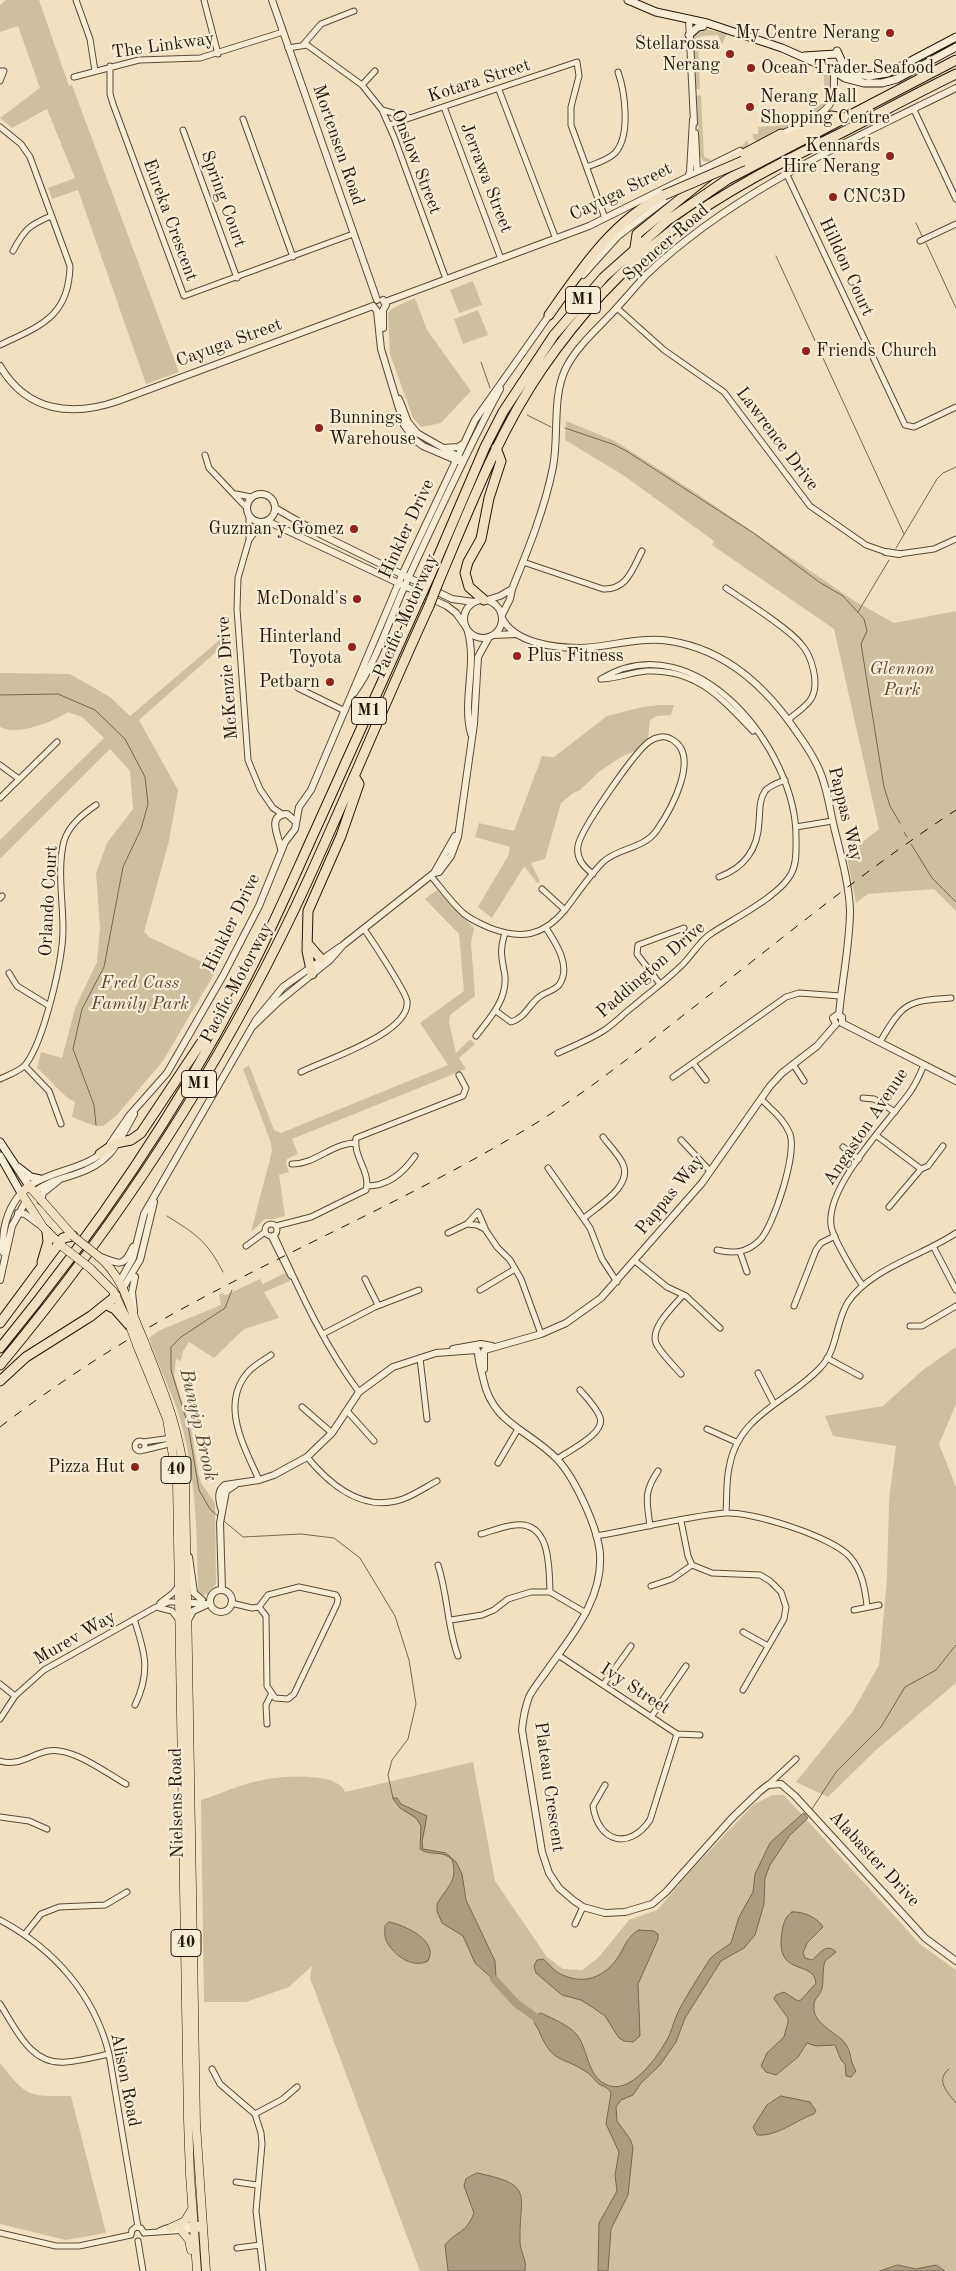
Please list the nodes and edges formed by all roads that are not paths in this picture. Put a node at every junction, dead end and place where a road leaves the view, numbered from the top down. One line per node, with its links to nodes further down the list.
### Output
1 (76, 0): 19 (street)
2 (204, 0): 15 (street)
3 (272, 0): 8 (street, Mortensen Road)
4 (628, 0): 6 (main road)
5 (354, 11): 12 (street)
6 (689, 19): 7 (main road); 9 (street); 11 (main road)
7 (703, 26): 9 (main road); 11 (main road)
8 (283, 32): 14 (street, Mortensen Road); 15 (street, The Linkway)
9 (689, 35): 37 (street)
10 (956, 38): 24 (main road)
11 (759, 40): 16 (main road)
12 (303, 45): 14 (street); 28 (street, Onslow Street)
13 (956, 47): 22 (main road)
14 (288, 48): 54 (street, Mortensen Road)
15 (218, 54): 18 (street, The Linkway)
16 (798, 55): 22 (main road); 24 (main road)
17 (956, 60): 35 (highway, Pacific Motorway / M1)
18 (110, 66): 19 (street, The Linkway); 61 (street, Eureka Crescent)
19 (95, 70): 26 (street, The Linkway)
20 (375, 70): 28 (street)
21 (0, 71): 27 (street)
22 (834, 71): 24 (main road); 41 (street, Cayuga Street)
23 (618, 72): 45 (street)
24 (854, 73)
25 (956, 74): 73 (highway, Pacific Motorway / M1)
26 (74, 77)
27 (0, 81)
28 (362, 85): 32 (street, Onslow Street)
29 (956, 88): 33 (street, Spencer Road)
30 (499, 90): 31 (street, Kotara Street); 45 (street, Kotara Street); 55 (street)
31 (444, 107): 34 (street, Kotara Street); 60 (street, Jerrawa Street)
32 (382, 110): 34 (street); 38 (street, Onslow Street)
33 (914, 110): 48 (street, Spencer Road); 50 (street)
34 (410, 118): 38 (street, Kotara Street)
35 (844, 118): 57 (highway, Pacific Motorway / M1); 65 (highway, bridge)
36 (243, 120): 59 (street)
37 (693, 120): 43 (street); 47 (street)
38 (389, 125): 62 (street, Onslow Street)
39 (2, 129): 42 (street); 51 (street)
40 (183, 130): 61 (street, Spring Court)
41 (781, 134): 44 (street, Cayuga Street); 57 (highway)
42 (0, 138)
43 (697, 159): 44 (street); 46 (street)
44 (710, 166): 46 (street, Cayuga Street)
45 (587, 167): 52 (street)
46 (697, 171): 47 (street, Cayuga Street); 49 (street, Hinkler Drive)
47 (690, 175): 49 (street, Hinkler Drive); 52 (street, Cayuga Street)
48 (787, 175): 64 (street, Spencer Road); 70 (street, Hilldon Court)
49 (678, 192): 65 (street, Hinkler Drive)
50 (956, 199)
51 (51, 216): 58 (street); 66 (street)
52 (606, 218): 55 (street, Cayuga Street)
53 (956, 224): 56 (street)
54 (353, 234): 59 (street, Eureka Crescent); 63 (street, Mortensen Road)
55 (556, 239): 60 (street, Cayuga Street)
56 (920, 241)
57 (634, 248): 151 (highway, Pacific Motorway / M1, bridge)
58 (13, 251)
59 (293, 257): 61 (street, Eureka Crescent)
60 (501, 259): 62 (street, Cayuga Street)
61 (237, 278)
62 (446, 279): 63 (street, Cayuga Street)
63 (378, 307): 67 (street, Cayuga Street); 68 (street, Mortensen Road)
64 (617, 308): 90 (street, Lawrence Drive); 93 (street, Spencer Road)
65 (549, 315): 69 (street, Hinkler Drive)
66 (0, 345)
67 (0, 366)
68 (390, 380): 72 (street, Mortensen Road); 75 (street, Mortensen Road)
69 (503, 380): 71 (street, Hinkler Drive); 77 (street, Hinkler Drive)
70 (956, 407)
71 (463, 444): 72 (street); 76 (street, Hinkler Drive)
72 (442, 448): 76 (street, Mortensen Road)
73 (496, 448): 103 (highway); 116 (highway, Pacific Motorway / M1, bridge)
74 (205, 455): 79 (street)
75 (442, 456): 76 (street, Mortensen Road); 78 (street)
76 (456, 458): 77 (street, Mortensen Road); 78 (street, Hinkler Drive)
77 (464, 461): 85 (street, Hinkler Drive)
78 (448, 475): 86 (street, Hinkler Drive)
79 (233, 492): 80 (street); 81 (street)
80 (251, 497): 81 (street); 82 (street)
81 (246, 507): 83 (street)
82 (275, 508): 84 (street); 94 (street)
83 (249, 517): 84 (street); 88 (street, McKenzie Drive)
84 (264, 522): 88 (street, McKenzie Drive); 95 (street)
85 (434, 525): 86 (street); 92 (street, Hinkler Drive)
86 (423, 530): 92 (street, Hinkler Drive)
87 (956, 539): 91 (street, Lawrence Drive)
88 (249, 540): 122 (street, McKenzie Drive)
89 (642, 551): 93 (street)
90 (886, 552): 91 (street, Lawrence Drive)
91 (900, 554)
92 (412, 562): 94 (street); 96 (street, Hinkler Drive); 97 (street)
93 (523, 562): 100 (street, Spencer Road)
94 (388, 568): 96 (street)
95 (386, 576): 98 (street); 102 (street)
96 (405, 576): 97 (street); 98 (street, Hinkler Drive)
97 (418, 582): 104 (street)
98 (402, 584): 101 (street); 102 (street, Hinkler Drive)
99 (726, 588): 112 (street)
100 (512, 589): 103 (street); 105 (street, Spencer Road)
101 (416, 590): 102 (street); 106 (street)
102 (397, 596): 111 (street, Hinkler Drive)
103 (485, 600): 104 (street); 105 (street)
104 (474, 602): 106 (street)
105 (502, 617): 107 (street, Pappas Way); 108 (street)
106 (467, 629): 108 (street); 110 (street)
107 (517, 634): 108 (street, Pappas Way); 112 (street, Pappas Way)
108 (492, 636): 110 (street)
109 (298, 688): 111 (street)
110 (472, 698): 131 (street)
111 (345, 711): 121 (street, Hinkler Drive)
112 (788, 720): 125 (street, Pappas Way)
113 (760, 738): 113 (street, Paddington Drive); 118 (street, Paddington Drive)
114 (57, 742): 117 (street)
115 (0, 765): 117 (street)
116 (354, 776): 140 (highway); 246 (highway, Pacific Motorway / M1)
117 (19, 778): 119 (street)
118 (785, 780): 127 (street, Paddington Drive); 133 (street)
119 (0, 798)
120 (96, 805): 148 (street, Orlando Court)
121 (299, 806): 123 (street, Hinkler Drive); 126 (street, Hinkler Drive)
122 (274, 808): 123 (street, McKenzie Drive); 124 (street, McKenzie Drive)
123 (285, 814): 124 (street, Hinkler Drive); 126 (street)
124 (275, 820): 128 (street)
125 (832, 821): 127 (street); 146 (street, Pappas Way)
126 (296, 822): 129 (street, Hinkler Drive)
127 (796, 828): 145 (street, Paddington Drive)
128 (278, 833): 129 (street); 130 (street)
129 (289, 836): 130 (street, Hinkler Drive)
130 (282, 850): 168 (street, Hinkler Drive)
131 (432, 874): 138 (street); 139 (street)
132 (593, 874): 132 (street); 135 (street)
133 (719, 877)
134 (542, 889): 135 (street)
135 (565, 910): 136 (street)
136 (546, 928): 139 (street); 149 (street)
137 (684, 928): 145 (street)
138 (364, 929): 141 (street); 159 (street)
139 (505, 933): 149 (street)
140 (307, 942): 142 (highway); 143 (highway)
141 (343, 945): 142 (street); 143 (street)
142 (321, 959): 143 (street)
143 (311, 971): 191 (street)
144 (9, 974): 148 (street)
145 (660, 984): 154 (street, Paddington Drive)
146 (841, 996): 150 (street, Pappas Way); 155 (street)
147 (951, 998): 153 (street)
148 (48, 1005): 158 (street, Orlando Court)
149 (496, 1011): 152 (street)
150 (839, 1024): 153 (street); 156 (street, Pappas Way)
151 (220, 1027): 174 (highway); 241 (highway, Pacific Motorway / M1)
152 (476, 1036)
153 (880, 1042): 157 (street)
154 (558, 1053)
155 (693, 1063): 161 (street); 163 (street)
156 (793, 1064): 164 (street); 167 (street, Pappas Way)
157 (924, 1065): 165 (street); 169 (street, Angaston Avenue)
158 (25, 1066): 162 (street); 170 (street)
159 (301, 1072)
160 (459, 1075): 175 (street)
161 (673, 1077)
162 (0, 1080)
163 (706, 1080)
164 (804, 1081)
165 (956, 1081)
166 (863, 1098): 169 (street)
167 (761, 1099): 185 (street, Pappas Way); 212 (street)
168 (138, 1107): 174 (street, Hinkler Drive); 179 (street, Hinkler Drive)
169 (895, 1112): 171 (street, Angaston Avenue)
170 (61, 1124)
171 (877, 1136): 181 (street, Angaston Avenue); 184 (street)
172 (603, 1137): 196 (street)
173 (681, 1140): 185 (street)
174 (121, 1142): 179 (highway); 186 (street, Hinkler Drive)
175 (356, 1143): 182 (street); 188 (street)
176 (943, 1146): 184 (street)
177 (1, 1147): 187 (main road); 189 (main road, 40); 190 (main road, 40)
178 (843, 1147): 181 (street)
179 (100, 1154): 187 (street, Hinkler Drive)
180 (415, 1156): 188 (street)
181 (859, 1159): 207 (street, Angaston Avenue)
182 (292, 1164)
183 (548, 1168): 196 (street)
184 (921, 1169): 194 (street)
185 (710, 1171): 215 (street, Pappas Way)
186 (63, 1178): 189 (street, Hinkler Drive); 193 (street)
187 (40, 1179): 189 (street, Hinkler Drive)
188 (367, 1186): 198 (street)
189 (31, 1189): 190 (main road, Hinkler Drive); 192 (main road, Hinkler Drive); 193 (main road, 40)
190 (21, 1193): 192 (main road, 40); 214 (street, Hinkler Drive)
191 (156, 1194): 201 (street); 216 (street)
192 (26, 1201): 195 (street, Hinkler Drive); 200 (main road, 40)
193 (41, 1201): 206 (main road, 40)
194 (889, 1207)
195 (18, 1213): 200 (street); 214 (street, Hinkler Drive)
196 (584, 1218): 222 (street)
197 (467, 1224): 199 (street); 199 (street); 203 (street)
198 (276, 1226): 202 (street); 205 (street)
199 (485, 1228): 218 (street)
200 (45, 1229): 208 (main road, 40); 217 (highway)
201 (139, 1231): 213 (street); 223 (street)
202 (265, 1232): 205 (street); 209 (street)
203 (448, 1233)
204 (956, 1233): 210 (street)
205 (273, 1235): 238 (street)
206 (73, 1236): 208 (highway); 213 (main road, 40, bridge)
207 (835, 1236): 224 (street, Angaston Avenue); 232 (street)
208 (61, 1246): 217 (highway); 229 (main road, 40, bridge)
209 (246, 1246)
210 (933, 1246): 224 (street); 227 (street)
211 (717, 1250): 212 (street)
212 (740, 1252): 219 (street)
213 (99, 1256): 223 (main road, 40)
214 (4, 1261): 221 (street, Hinkler Drive)
215 (635, 1261): 222 (street, Pappas Way); 228 (street)
216 (139, 1264): 223 (street); 235 (street)
217 (40, 1267): 234 (highway)
218 (516, 1269): 226 (street); 239 (street)
219 (748, 1272)
220 (365, 1279): 231 (street)
221 (0, 1280)
222 (617, 1282): 239 (street, Pappas Way)
223 (121, 1285): 229 (main road); 235 (main road, 40)
224 (863, 1286): 245 (street)
225 (419, 1290): 231 (street)
226 (480, 1290)
227 (956, 1290)
228 (683, 1295): 237 (street); 248 (street)
229 (116, 1296): 230 (highway); 235 (main road, 40)
230 (107, 1306): 235 (highway); 250 (highway)
231 (378, 1306): 238 (street)
232 (794, 1306)
233 (956, 1306): 236 (street)
234 (0, 1323)
235 (134, 1323): 240 (main road, 40, bridge)
236 (910, 1326)
237 (720, 1328)
238 (323, 1334): 252 (street)
239 (541, 1334): 242 (street, Pappas Way)
240 (140, 1343): 260 (main road, Nielsens Road / 40); 261 (main road, Nielsens Road / 40)
241 (0, 1348)
242 (481, 1349): 244 (street, Pappas Way); 257 (street, Plateau Crescent)
243 (271, 1355): 270 (street)
244 (420, 1358): 252 (street, Pappas Way); 256 (street)
245 (827, 1358): 249 (street); 253 (street)
246 (0, 1365)
247 (758, 1373): 253 (street)
248 (681, 1374)
249 (860, 1376)
250 (0, 1381)
251 (580, 1390): 267 (street)
252 (359, 1392): 255 (street, Pappas Way)
253 (774, 1404): 264 (street)
254 (302, 1407): 259 (street)
255 (348, 1412): 259 (street, Pappas Way); 262 (street)
256 (426, 1419)
257 (518, 1429): 267 (street, Plateau Crescent); 268 (street)
258 (707, 1429): 264 (street)
259 (332, 1433): 266 (street, Pappas Way)
260 (180, 1439): 261 (street); 277 (main road, Nielsens Road / 40)
261 (172, 1441): 263 (street); 265 (street); 280 (main road, Nielsens Road / 40)
262 (374, 1441)
263 (143, 1442): 265 (street); 265 (street)
264 (736, 1442): 272 (street)
265 (144, 1450)
266 (307, 1457): 270 (street, Pappas Way); 271 (street)
267 (557, 1459): 276 (street, Plateau Crescent)
268 (498, 1463)
269 (658, 1471): 274 (street)
270 (259, 1480): 282 (street, Pappas Way)
271 (436, 1481)
272 (726, 1513): 273 (street); 288 (street)
273 (682, 1521): 274 (street); 279 (street)
274 (650, 1526): 276 (street)
275 (481, 1534): 283 (street)
276 (596, 1536): 292 (street, Plateau Crescent)
277 (186, 1544): 284 (main road, Nielsens Road / 40); 285 (street)
278 (438, 1565): 294 (street)
279 (692, 1565): 281 (street); 298 (street)
280 (179, 1584): 284 (main road, Nielsens Road / 40); 289 (street)
281 (651, 1586)
282 (222, 1590): 285 (street); 286 (street)
283 (550, 1592): 292 (street); 294 (street)
284 (184, 1602): 285 (street); 289 (street, Murev Way); 295 (main road, Nielsens Road / 40)
285 (207, 1603): 286 (street); 295 (street)
286 (231, 1603): 290 (street)
287 (879, 1605): 288 (street)
288 (868, 1606): 291 (street)
289 (156, 1607): 293 (street, Murev Way); 295 (street)
290 (259, 1607): 306 (street); 306 (street)
291 (854, 1610)
292 (586, 1613): 299 (street, Plateau Crescent)
293 (134, 1619): 305 (street, Murev Way); 307 (street)
294 (451, 1620): 300 (street)
295 (183, 1625): 333 (main road, Nielsens Road / 40); 335 (main road, Nielsens Road / 40)
296 (743, 1632): 298 (street)
297 (631, 1646): 303 (street)
298 (768, 1646): 304 (street)
299 (558, 1655): 303 (street, Ivy Street); 321 (street, Plateau Crescent)
300 (458, 1656)
301 (686, 1666): 308 (street)
302 (0, 1684): 305 (street)
303 (603, 1685): 308 (street, Ivy Street)
304 (743, 1690)
305 (15, 1696): 309 (street, Murev Way)
306 (271, 1696): 310 (street)
307 (135, 1705)
308 (651, 1716): 311 (street, Ivy Street)
309 (0, 1719)
310 (267, 1724)
311 (677, 1734): 312 (street, Ivy Street); 316 (street)
312 (700, 1735)
313 (796, 1759): 317 (street, Plateau Crescent)
314 (0, 1761): 315 (street)
315 (126, 1784)
316 (605, 1785)
317 (768, 1785): 321 (street, Plateau Crescent); 325 (street, Alabaster Drive)
318 (0, 1817): 319 (street)
319 (47, 1829)
320 (128, 1892): 324 (street)
321 (583, 1907): 323 (street)
322 (0, 1920): 324 (street, Alison Road)
323 (574, 1924)
324 (26, 1934): 327 (street, Alison Road)
325 (956, 1961)
326 (0, 2004): 327 (street)
327 (108, 2054): 334 (street, Alison Road)
328 (212, 2069): 330 (street)
329 (296, 2087): 330 (street)
330 (255, 2114): 332 (street)
331 (236, 2182): 332 (street)
332 (258, 2185): 343 (street)
333 (192, 2208): 335 (main road, Nielsens Road / 40); 336 (main road)
334 (138, 2227): 340 (street); 341 (street)
335 (198, 2227): 336 (street); 337 (street); 345 (main road, Nielsens Road / 40); 347 (main road, Nielsens Road / 40)
336 (170, 2228): 338 (street)
337 (182, 2231): 338 (street); 345 (main road)
338 (159, 2232): 340 (street)
339 (0, 2233): 341 (street)
340 (144, 2233): 342 (street)
341 (131, 2235): 342 (street)
342 (138, 2241): 346 (street)
343 (260, 2245): 344 (street); 348 (street)
344 (237, 2248)
345 (197, 2270)
346 (143, 2271)
347 (206, 2271)
348 (263, 2271)

